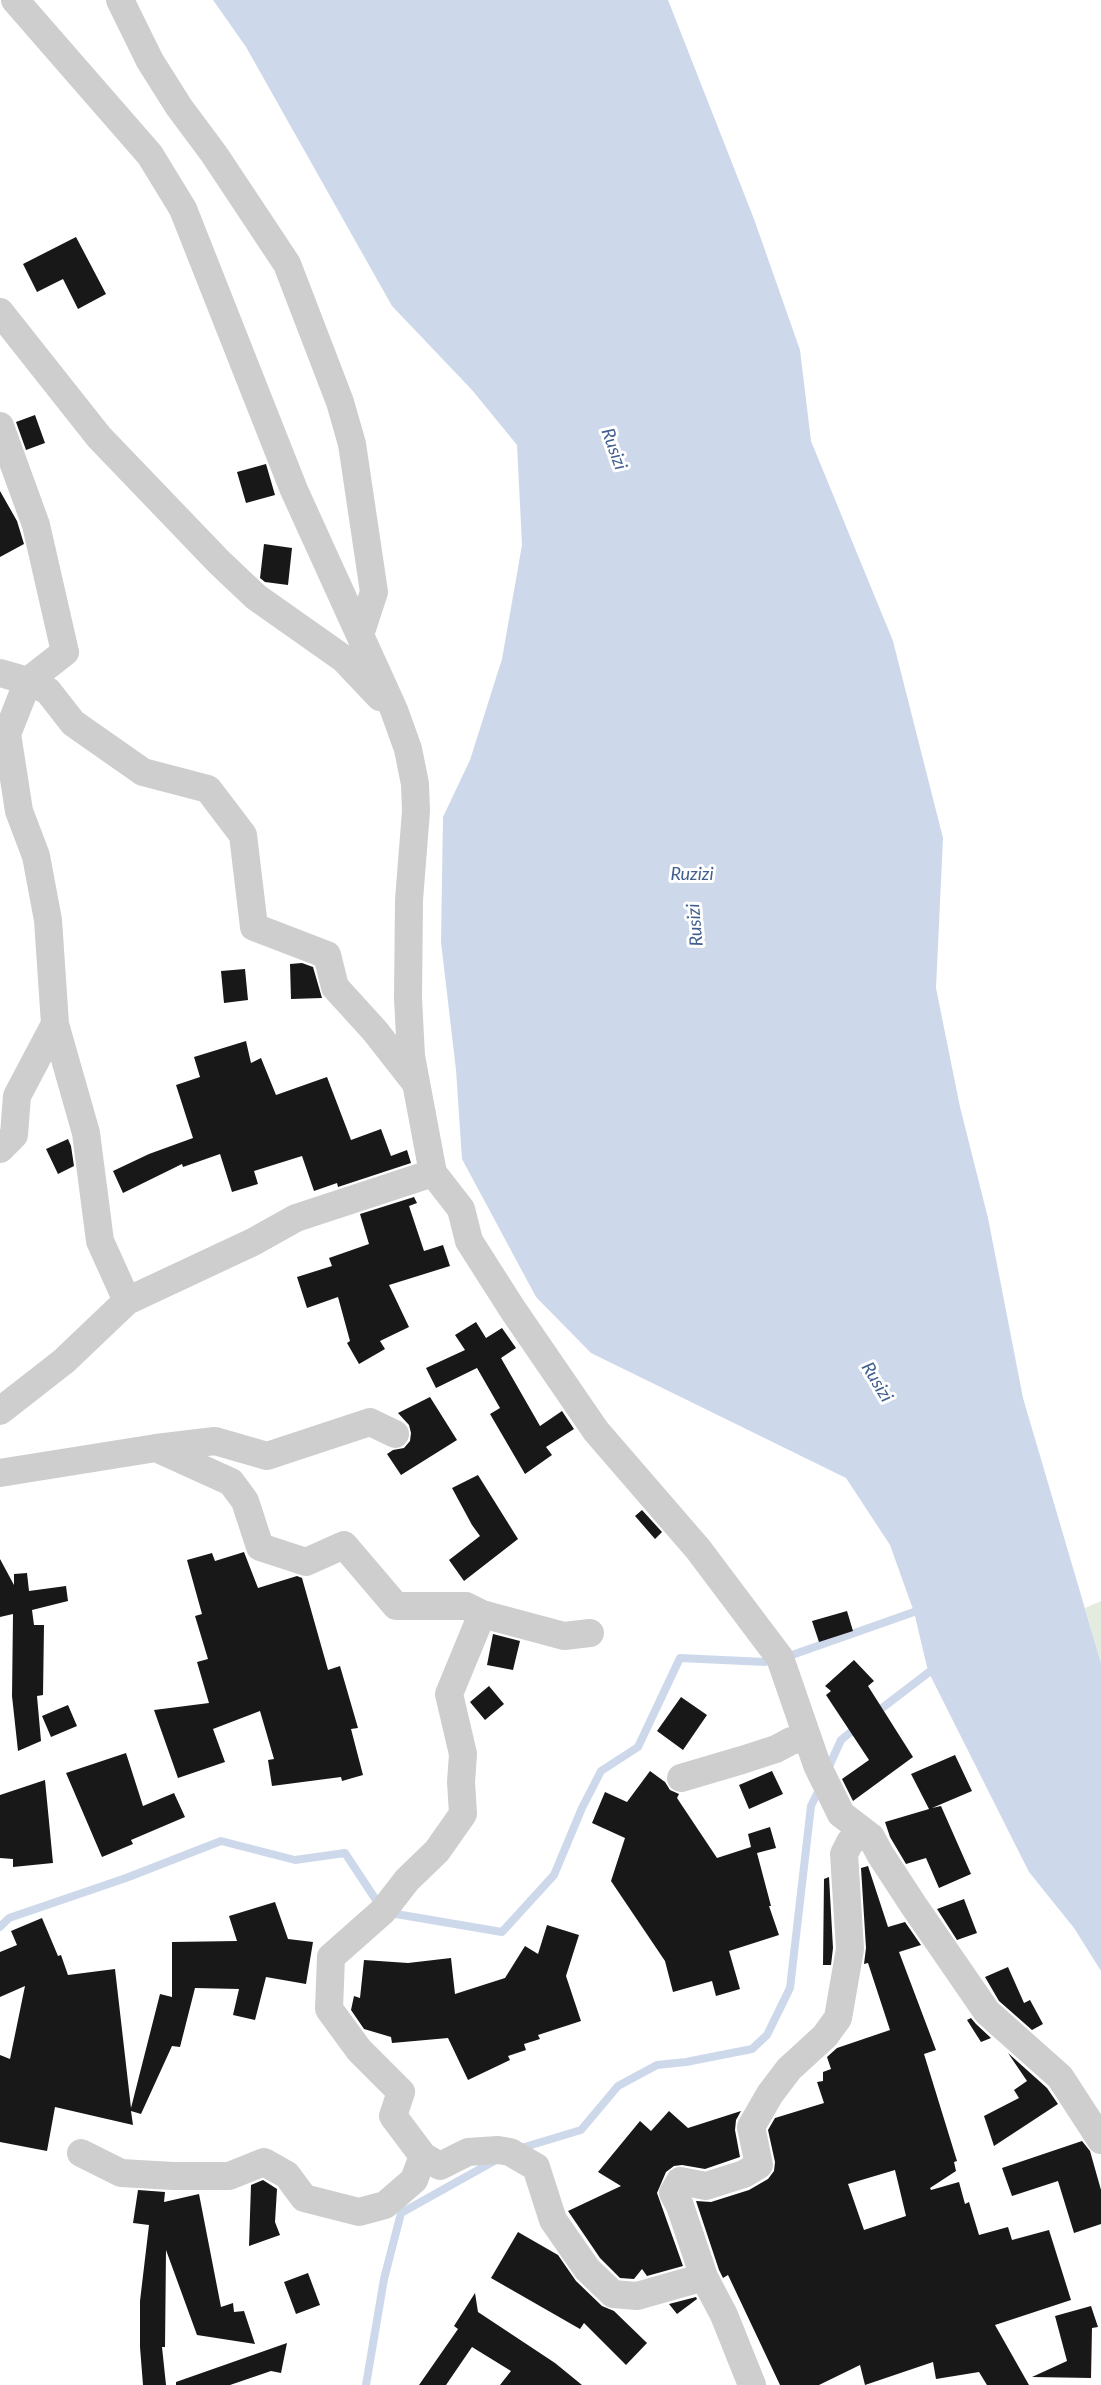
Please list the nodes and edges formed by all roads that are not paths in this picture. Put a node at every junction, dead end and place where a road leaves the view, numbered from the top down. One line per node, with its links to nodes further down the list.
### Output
1 (15, 0): 5 (street)
2 (120, 0): 5 (street)
3 (0, 312): 8 (street)
4 (0, 426): 7 (street)
5 (360, 635): 8 (street)
6 (0, 673): 7 (street)
7 (28, 681): 9 (street); 10 (street)
8 (394, 710): 10 (street)
9 (55, 1024): 11 (street); 13 (street)
10 (417, 1085): 12 (street)
11 (0, 1149)
12 (433, 1173): 13 (street); 20 (street)
13 (127, 1301): 14 (street)
14 (0, 1411)
15 (395, 1434): 16 (street)
16 (156, 1448): 17 (street); 18 (street)
17 (0, 1473)
18 (482, 1614): 19 (street); 25 (street)
19 (590, 1633)
20 (807, 1737): 21 (street); 22 (street)
21 (681, 1778)
22 (871, 1837): 23 (street); 26 (street)
23 (1101, 2140)
24 (81, 2153): 25 (street)
25 (423, 2156): 26 (street)
26 (704, 2277): 27 (street)
27 (752, 2385)

